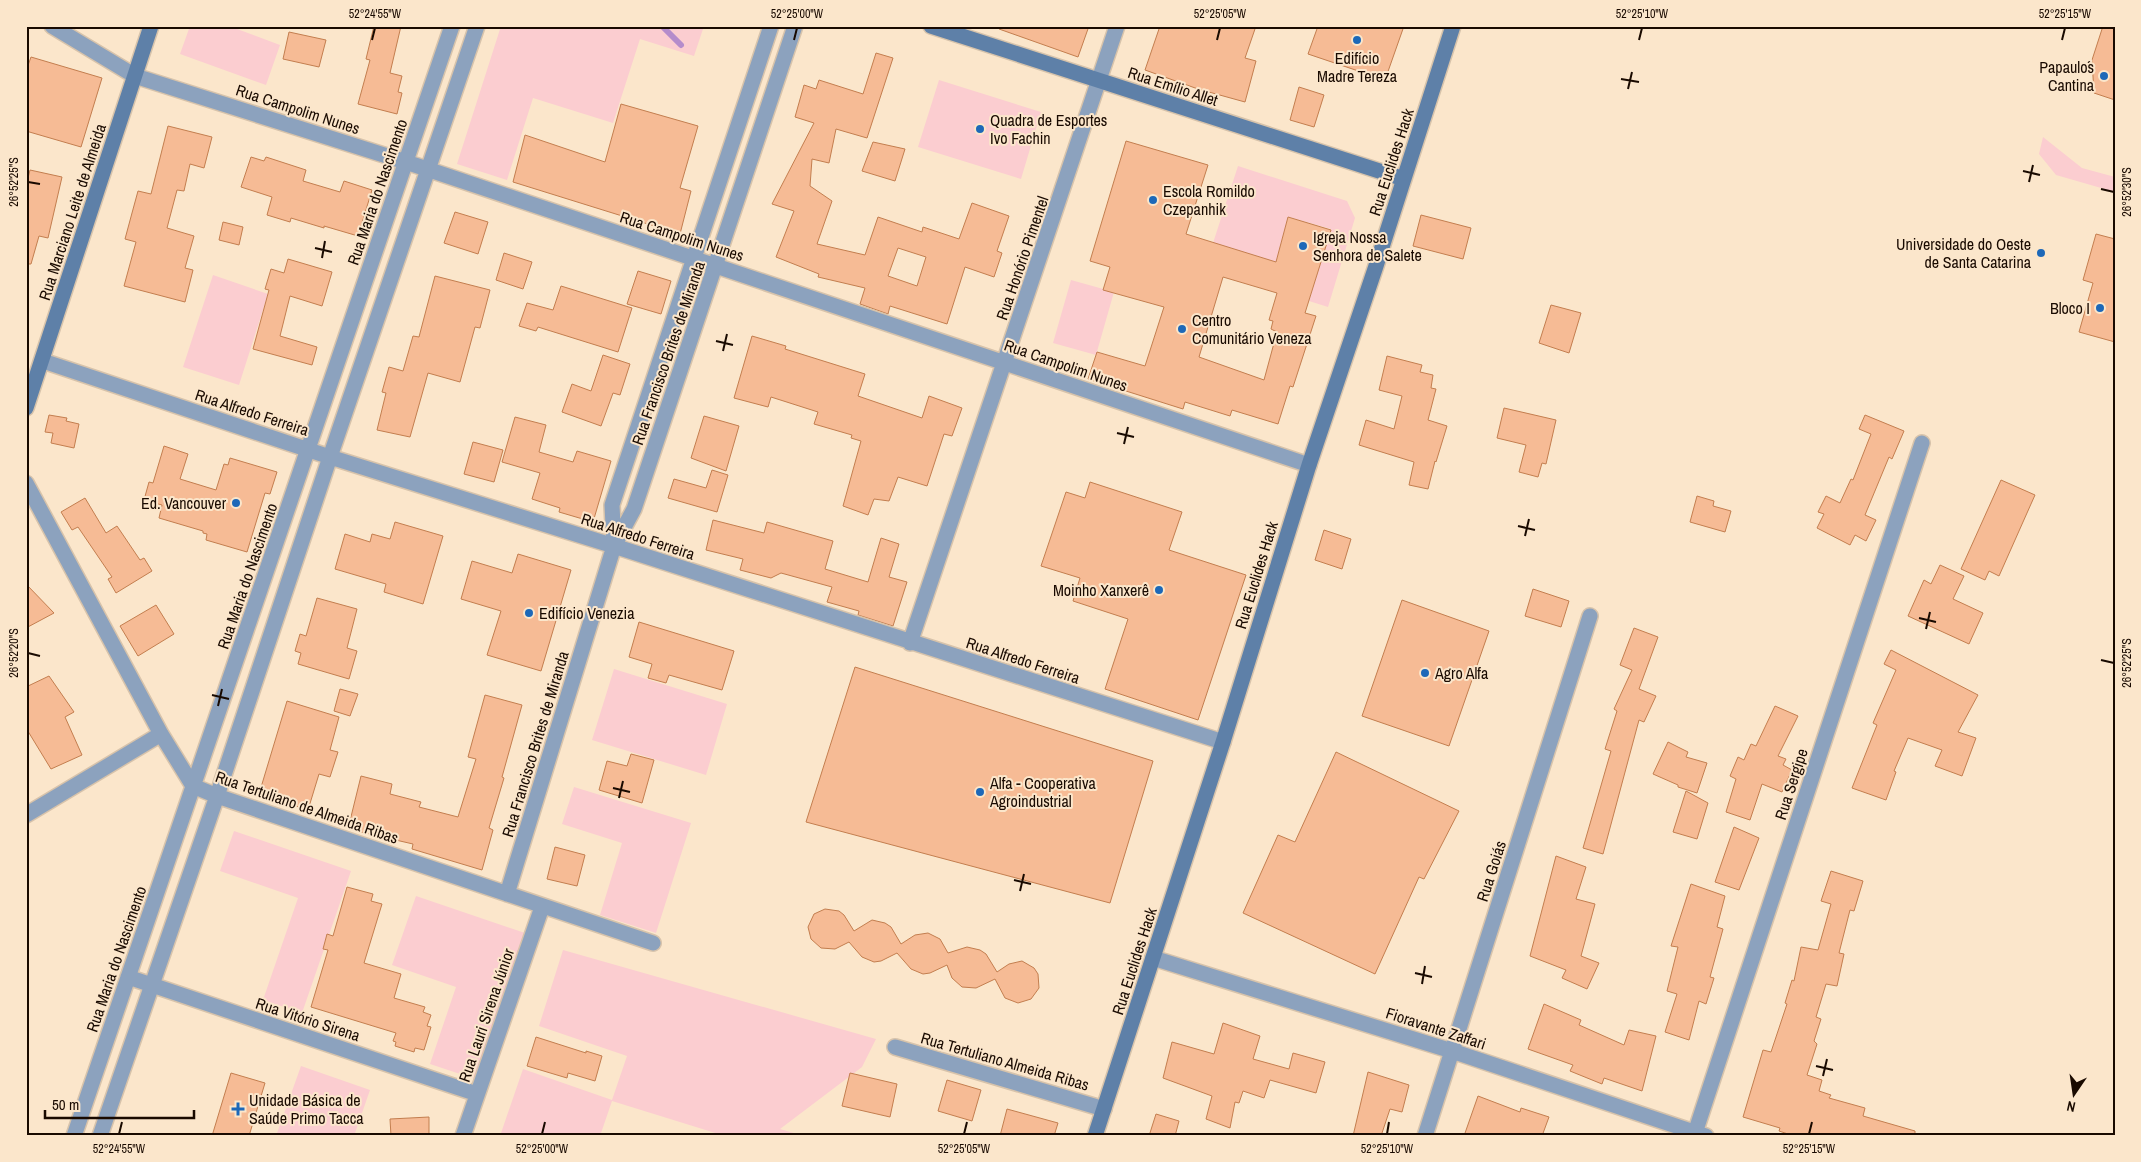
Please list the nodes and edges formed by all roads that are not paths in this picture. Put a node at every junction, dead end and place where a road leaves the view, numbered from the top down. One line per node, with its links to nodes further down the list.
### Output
1 (52, 26): 12 (street, Rua Campolim Nunes)
2 (151, 26): 12 (main road, Rua Marciano Leite de Almeida)
3 (452, 26): 10 (street, Rua Maria do Nascimento)
4 (477, 26): 11 (street)
5 (771, 26): 14 (street, Rua Francisco Brites de Miranda)
6 (794, 26): 15 (street, Rua Francisco Brites de Miranda)
7 (931, 26): 13 (main road, Rua Emílio Allet)
8 (1117, 26): 13 (street, Rua Honório Pimentel)
9 (1453, 26): 20 (main road, Rua Euclides Hack)
10 (444, 52): 11 (street); 18 (street, Rua Maria do Nascimento)
11 (465, 62): 19 (street)
12 (135, 76): 18 (street, Rua Campolim Nunes); 28 (main road, Rua Marciano Leite de Almeida)
13 (1100, 81): 20 (main road, Rua Emílio Allet); 29 (street, Rua Honório Pimentel)
14 (750, 88): 15 (street); 16 (street, Rua Francisco Brites de Miranda)
15 (772, 95): 17 (street, Rua Francisco Brites de Miranda)
16 (729, 151): 17 (street); 21 (street, Rua Francisco Brites de Miranda)
17 (751, 158): 23 (street, Rua Francisco Brites de Miranda)
18 (406, 162): 19 (street, Rua Campolim Nunes); 22 (street, Rua Maria do Nascimento)
19 (429, 171): 21 (street, Rua Campolim Nunes); 24 (street)
20 (1404, 179): 37 (main road, Rua Euclides Hack)
21 (694, 258): 23 (street, Rua Campolim Nunes); 27 (street, Rua Francisco Brites de Miranda)
22 (372, 262): 24 (street); 25 (street, Rua Maria do Nascimento)
23 (715, 266): 29 (street, Rua Campolim Nunes); 30 (street, Rua Francisco Brites de Miranda)
24 (394, 270): 26 (street)
25 (346, 338): 26 (street); 35 (street, Rua Maria do Nascimento)
26 (368, 346): 36 (street)
27 (662, 356): 30 (street); 32 (street, Rua Francisco Brites de Miranda)
28 (43, 361): 31 (main road, Rua Marciano Leite de Almeida); 35 (street, Rua Alfredo Ferreira)
29 (1005, 363): 37 (street, Rua Campolim Nunes); 41 (street, Rua Honório Pimentel)
30 (683, 364): 34 (street, Rua Francisco Brites de Miranda)
31 (26, 408)
32 (634, 441): 34 (street); 39 (street, Rua Francisco Brites de Miranda)
33 (1922, 443): 57 (street, Rua Sergipe)
34 (654, 448): 39 (street, Rua Francisco Brites de Miranda)
35 (309, 450): 36 (street, Rua Alfredo Ferreira); 44 (street, Rua Maria do Nascimento)
36 (330, 457): 39 (street, Rua Alfredo Ferreira); 45 (street)
37 (1309, 465): 43 (main road, Rua Euclides Hack)
38 (26, 483): 42 (street, Rua Tertuliano de Almeida Ribas)
39 (614, 546): 41 (street, Rua Alfredo Ferreira); 47 (street, Rua Francisco Brites de Miranda)
40 (1590, 616): 54 (street, Rua Goiás)
41 (910, 642): 43 (street, Rua Alfredo Ferreira)
42 (161, 734): 44 (street, Rua Tertuliano de Almeida Ribas); 46 (street)
43 (1222, 742): 50 (main road, Rua Euclides Hack)
44 (194, 786): 45 (street, Rua Tertuliano de Almeida Ribas); 51 (street, Rua Maria do Nascimento)
45 (217, 796): 47 (street, Rua Tertuliano de Almeida Ribas); 52 (street)
46 (26, 815)
47 (507, 894): 48 (street, Rua Tertuliano de Almeida Ribas)
48 (542, 907): 49 (street, Rua Tertuliano de Almeida Ribas); 55 (street, Rua Lauri Sirena Júnior)
49 (653, 943)
50 (1153, 958): 54 (street, Fioravante Zaffari); 56 (main road, Rua Euclides Hack)
51 (128, 977): 52 (street, Rua Vitório Sirena); 58 (street, Rua Maria do Nascimento)
52 (152, 986): 55 (street, Rua Vitório Sirena); 59 (street)
53 (895, 1047): 56 (street, Rua Tertuliano Almeida Ribas)
54 (1452, 1051): 57 (street, Fioravante Zaffari); 62 (street, Rua Goiás)
55 (477, 1094): 60 (street, Rua Lauri Sirena Júnior)
56 (1104, 1109): 61 (main road, Rua Euclides Hack)
57 (1698, 1134)
58 (74, 1136)
59 (100, 1136)
60 (463, 1136)
61 (1095, 1136)
62 (1425, 1136)

